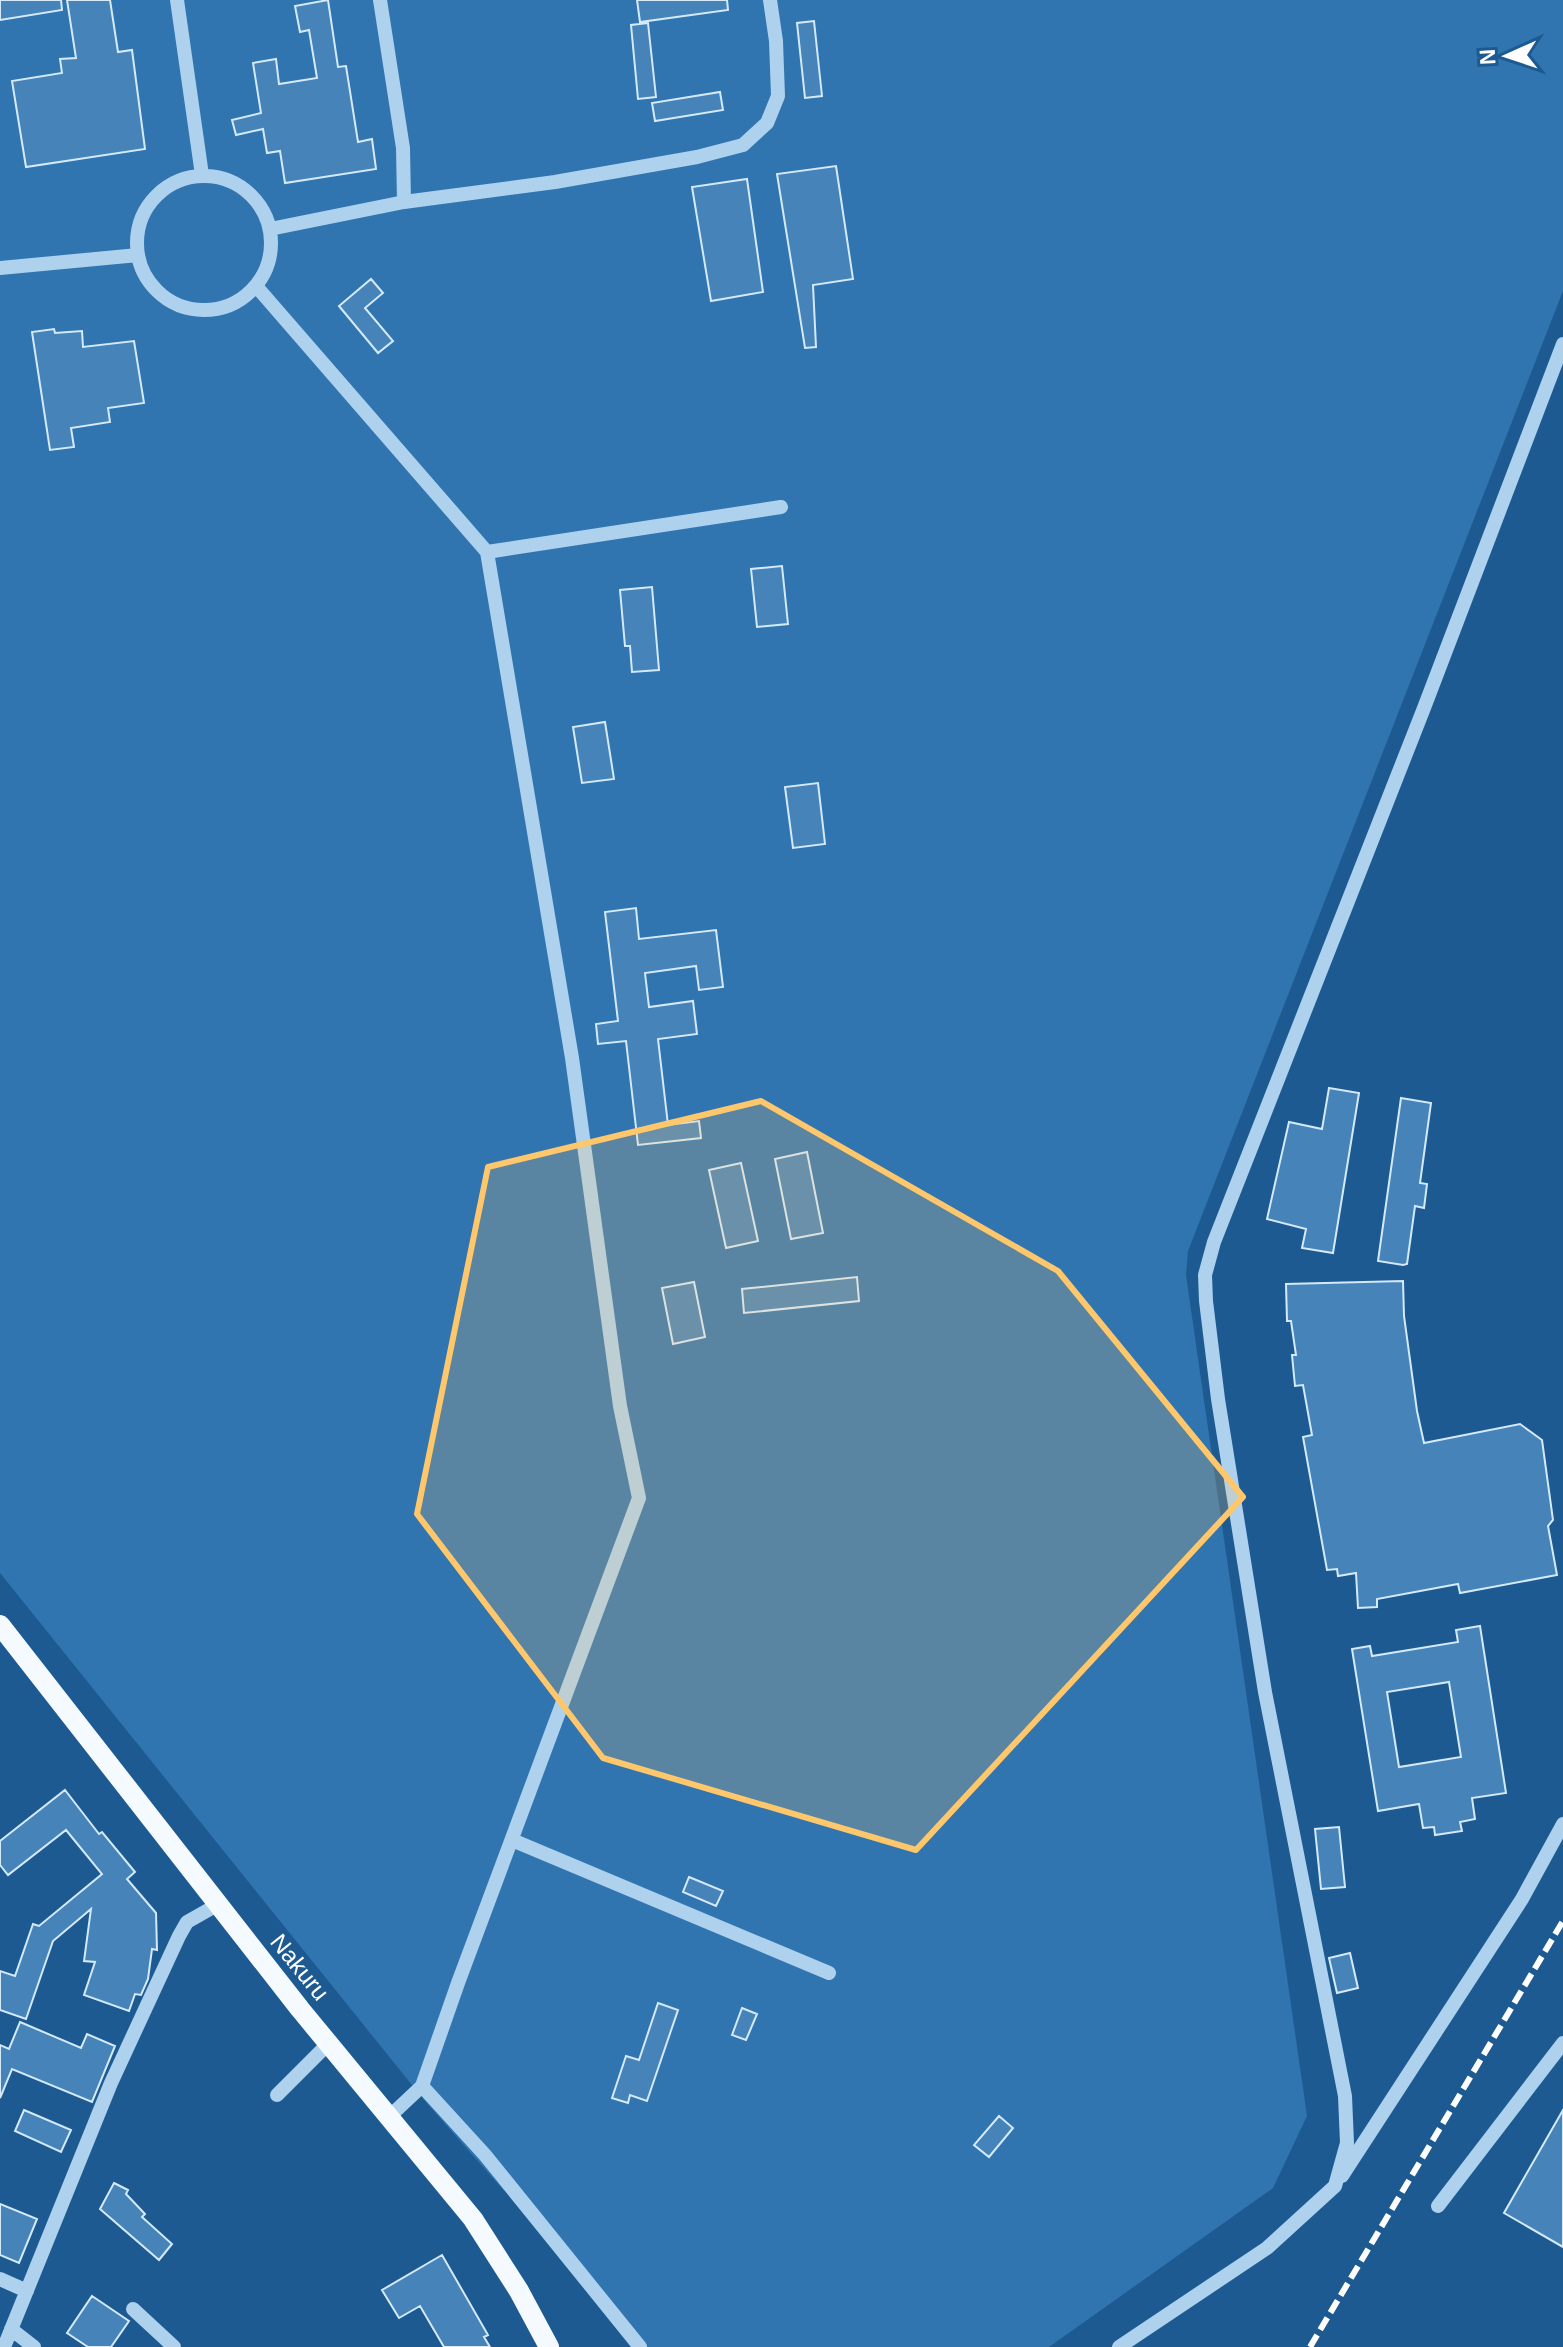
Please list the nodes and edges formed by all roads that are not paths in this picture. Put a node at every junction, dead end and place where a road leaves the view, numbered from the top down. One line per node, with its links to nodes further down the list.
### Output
1 (177, 0): 4 (street)
2 (380, 0): 5 (street)
3 (770, 0): 5 (street)
4 (202, 175): 6 (street); 7 (street)
5 (404, 202): 6 (street)
6 (270, 229): 9 (street)
7 (138, 255): 8 (street); 9 (street)
8 (0, 268)
9 (256, 286): 12 (street)
10 (1563, 344): 23 (street)
11 (781, 507): 12 (street)
12 (487, 552): 15 (street)
13 (0, 1625): 16 (main road, Nakuru)
14 (1563, 1824): 23 (street)
15 (512, 1840): 17 (street); 20 (street)
16 (217, 1905): 18 (main road, Nakuru); 26 (street)
17 (829, 1973)
18 (329, 2043): 21 (street); 22 (main road, Nakuru)
19 (1563, 2043): 24 (street)
20 (422, 2086): 22 (street); 33 (street)
21 (277, 2095)
22 (389, 2117): 29 (main road, Nakuru)
23 (1335, 2186): 34 (street)
24 (1438, 2206)
25 (0, 2279): 26 (street)
26 (27, 2291): 28 (street)
27 (133, 2309): 32 (street)
28 (11, 2329): 30 (street); 31 (street)
29 (546, 2346)
30 (4, 2347)
31 (34, 2347)
32 (174, 2347)
33 (640, 2347)
34 (1119, 2347)

